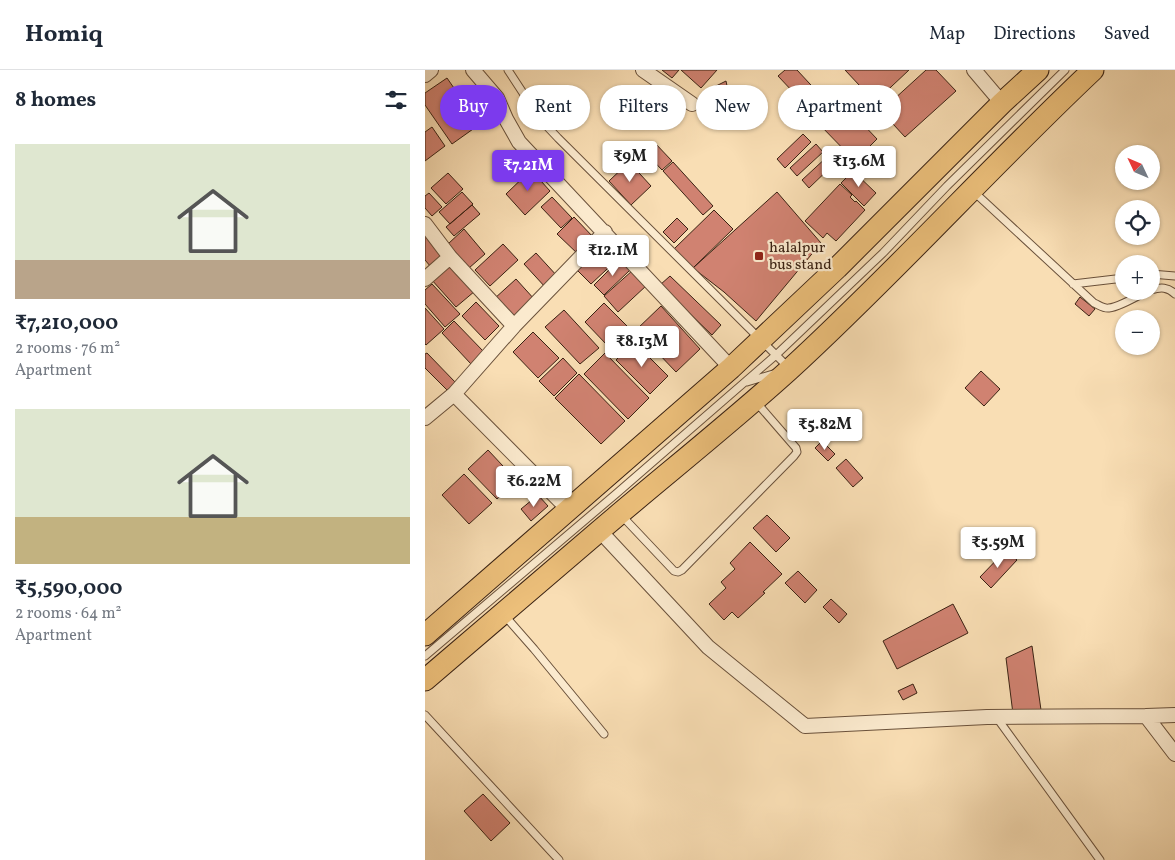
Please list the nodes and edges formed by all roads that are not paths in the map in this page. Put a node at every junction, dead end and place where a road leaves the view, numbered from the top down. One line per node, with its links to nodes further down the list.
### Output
1 (431, 70): 9 (street)
2 (473, 70): 14 (street)
3 (508, 70): 25 (lane)
4 (643, 70): 11 (street)
5 (974, 70): 10 (street)
6 (1037, 70): 10 (main road)
7 (1065, 70): 26 (lane)
8 (1093, 70): 12 (main road)
9 (425, 75)
10 (1002, 103): 25 (main road)
11 (692, 104)
12 (972, 189): 20 (lane); 26 (main road)
13 (425, 224): 15 (street)
14 (605, 232): 24 (street); 27 (street)
15 (450, 257): 18 (street); 24 (street)
16 (1160, 275): 17 (lane)
17 (1175, 276)
18 (425, 279)
19 (1115, 279): 20 (lane)
20 (1073, 284): 23 (lane)
21 (1160, 289): 22 (lane)
22 (1175, 294)
23 (1129, 300)
24 (514, 326): 28 (street)
25 (760, 340): 26 (lane); 27 (main road)
26 (783, 362): 27 (main road)
27 (743, 384): 30 (main road); 31 (main road); 31 (lane); 35 (lane)
28 (454, 394): 29 (street); 30 (street)
29 (425, 418)
30 (569, 510): 34 (main road)
31 (620, 514): 32 (main road)
32 (599, 530): 33 (main road); 40 (street)
33 (503, 613): 36 (main road); 41 (lane)
34 (425, 634)
35 (425, 656)
36 (425, 680)
37 (425, 715): 43 (lane)
38 (1175, 715): 39 (street)
39 (1146, 716): 40 (street); 42 (street)
40 (997, 717): 44 (lane)
41 (604, 734)
42 (1175, 754)
43 (559, 860)
44 (1100, 860)

